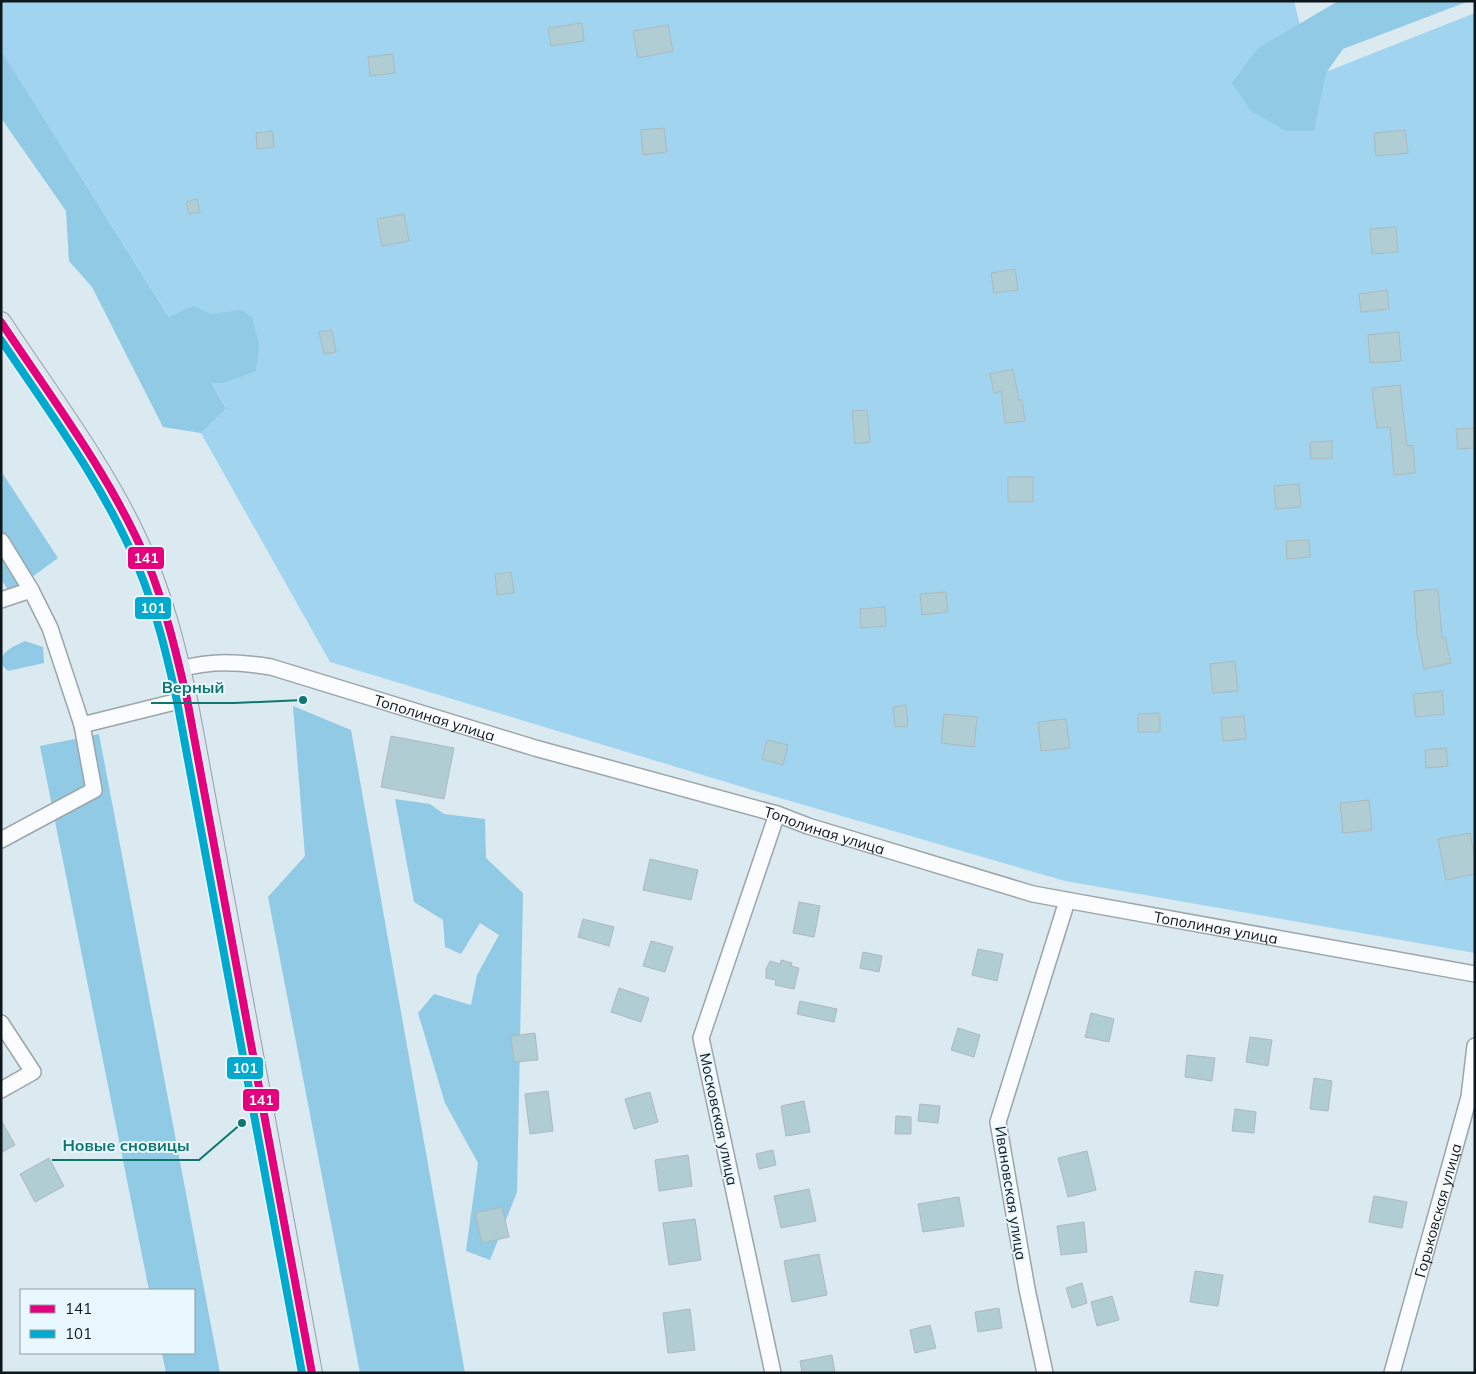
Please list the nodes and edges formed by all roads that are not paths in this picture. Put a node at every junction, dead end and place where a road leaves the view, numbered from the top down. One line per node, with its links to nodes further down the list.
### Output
1 (1, 322): 5 (main road)
2 (1, 542): 3 (street)
3 (31, 590): 4 (street); 7 (street)
4 (1, 600)
5 (180, 669): 6 (main road); 8 (street, Тополиная улица)
6 (187, 699): 7 (street); 15 (main road)
7 (82, 725): 9 (street)
8 (777, 814): 10 (street, Тополиная улица); 16 (street, Московская улица)
9 (1, 840)
10 (1067, 901): 11 (street, Тополиная улица); 17 (street, Ивановская улица)
11 (1475, 974)
12 (1, 1023): 14 (street)
13 (1475, 1046): 18 (street, Горьковская улица)
14 (1, 1090)
15 (312, 1373)
16 (773, 1373)
17 (1045, 1373)
18 (1392, 1373)

